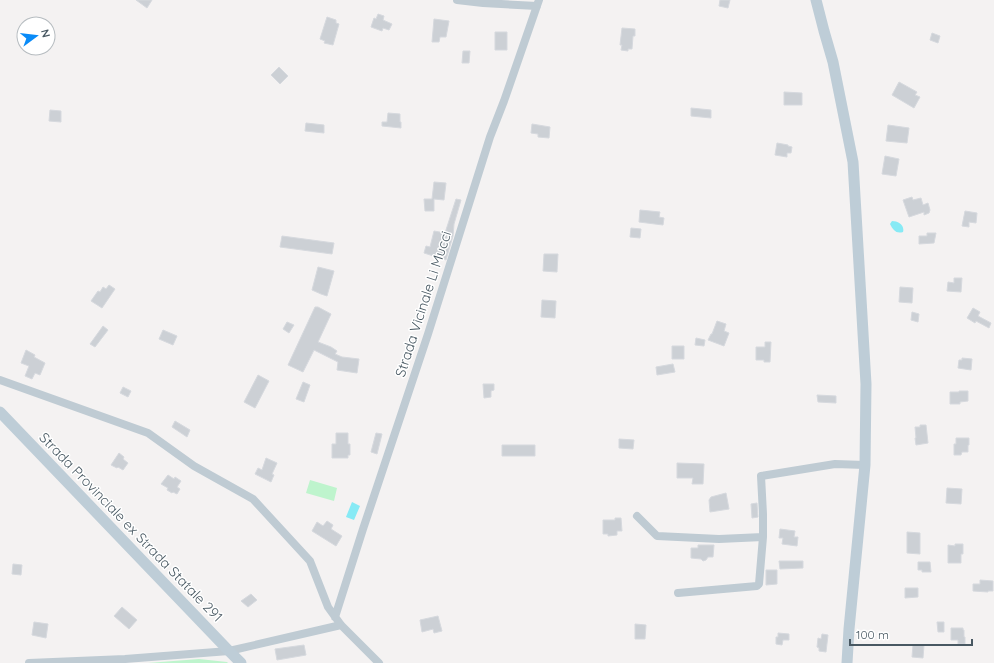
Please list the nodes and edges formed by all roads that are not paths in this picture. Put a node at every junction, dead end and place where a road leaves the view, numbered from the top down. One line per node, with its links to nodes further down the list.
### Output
1 (457, 0): 3 (street)
2 (816, 0): 6 (street)
3 (538, 3): 10 (street, Strada Vicinale Li Mucci)
4 (0, 380): 10 (street)
5 (0, 412): 12 (street, Strada Provinciale ex Strada Statale 291)
6 (865, 465): 8 (street); 16 (street)
7 (637, 516): 8 (street)
8 (762, 537): 9 (street)
9 (678, 593)
10 (335, 617): 11 (street)
11 (341, 625): 12 (street); 15 (street)
12 (229, 651): 13 (street); 14 (street, Strada Provinciale ex Strada Statale 291)
13 (29, 663)
14 (241, 663)
15 (379, 663)
16 (847, 663)

